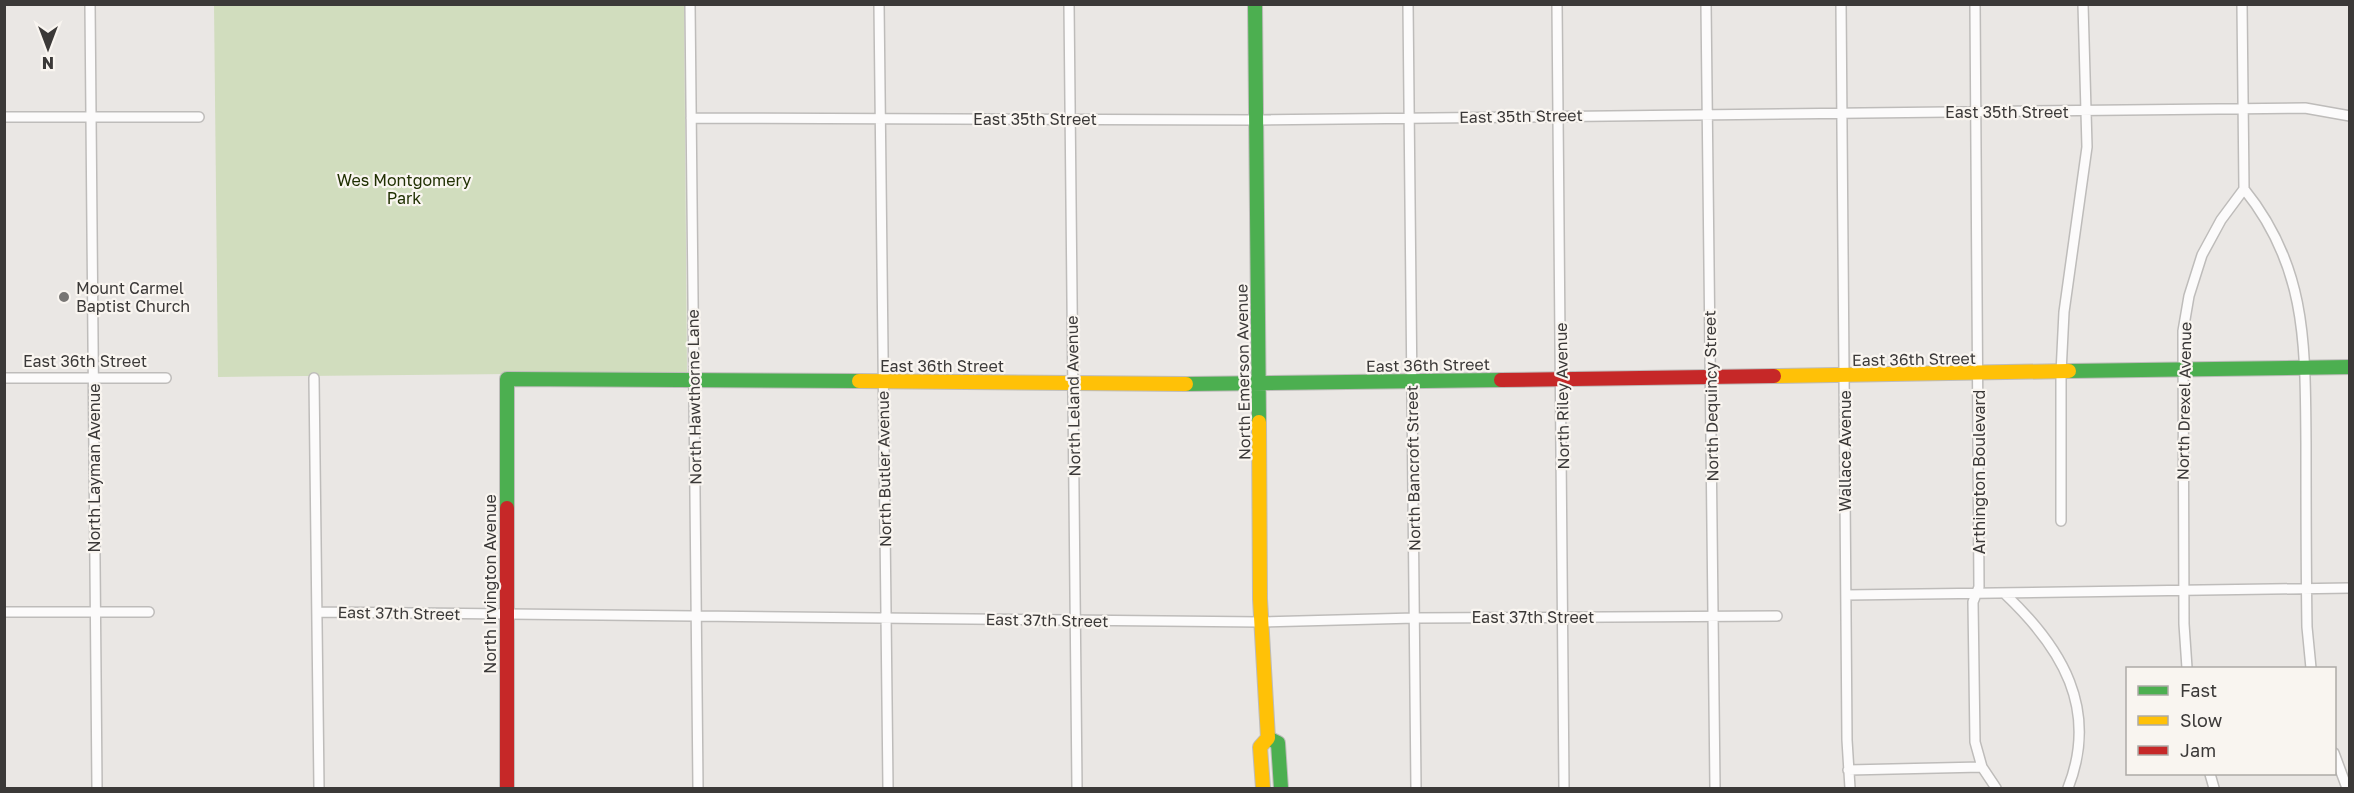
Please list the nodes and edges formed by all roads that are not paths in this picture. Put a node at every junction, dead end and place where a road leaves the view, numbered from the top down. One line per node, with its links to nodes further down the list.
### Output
1 (90, 4): 21 (street, North Layman Avenue)
2 (690, 4): 24 (street, North Hawthorne Lane)
3 (879, 4): 25 (street, North Butler Avenue)
4 (1069, 4): 26 (street, North Leland Avenue)
5 (1255, 4): 27 (street, North Emerson Avenue)
6 (1408, 4): 23 (street, North Bancroft Street)
7 (1557, 4): 18 (street, North Riley Avenue)
8 (1707, 4): 17 (street, North Dequincy Street)
9 (1841, 4): 15 (street, Wallace Avenue)
10 (1975, 4): 16 (street, Arthington Boulevard)
11 (2083, 4): 14 (street)
12 (2242, 4): 13 (street)
13 (2243, 109): 14 (street, East 35th Street); 19 (street, East 35th Street); 28 (street)
14 (2087, 111): 16 (street, East 35th Street); 32 (street)
15 (1842, 112): 16 (street, East 35th Street); 17 (street, East 35th Street); 34 (street, Wallace Avenue)
16 (1977, 112): 33 (street, Arthington Boulevard)
17 (1708, 114): 18 (street, East 35th Street); 39 (street, North Dequincy Street)
18 (1559, 116): 23 (street, East 35th Street); 42 (street, North Riley Avenue)
19 (2349, 116)
20 (4, 117): 21 (street)
21 (91, 117): 22 (street); 35 (street, North Layman Avenue)
22 (199, 117)
23 (1409, 117): 27 (street, East 35th Street); 44 (street, North Bancroft Street)
24 (691, 118): 25 (street, East 35th Street); 41 (street, North Hawthorne Lane)
25 (880, 119): 26 (street, East 35th Street); 43 (street, North Butler Avenue)
26 (1070, 120): 27 (street, East 35th Street); 45 (street, North Leland Avenue)
27 (1256, 120): 46 (street, North Emerson Avenue)
28 (2244, 189): 30 (street); 31 (street, North Drexel Avenue)
29 (2349, 367): 30 (street, East 36th Street)
30 (2305, 368): 31 (street, East 36th Street); 48 (street)
31 (2182, 370): 32 (street, East 36th Street); 50 (street, North Drexel Avenue)
32 (2061, 373): 33 (street, East 36th Street); 47 (street)
33 (1979, 374): 34 (street, East 36th Street); 51 (street, Arthington Boulevard)
34 (1845, 376): 39 (street, East 36th Street); 53 (street, Wallace Avenue)
35 (93, 377): 36 (street, East 36th Street); 37 (street, East 36th Street); 54 (street, North Layman Avenue)
36 (4, 378)
37 (166, 378)
38 (314, 378): 57 (street)
39 (1711, 378): 42 (street, East 36th Street); 60 (street, North Dequincy Street)
40 (507, 379): 41 (street, East 36th Street); 58 (street, North Irvington Avenue)
41 (693, 380): 43 (street, East 36th Street); 59 (street, North Hawthorne Lane)
42 (1562, 380): 44 (street, East 36th Street); 64 (street, North Riley Avenue)
43 (883, 382): 45 (street, East 36th Street); 62 (street, North Butler Avenue)
44 (1412, 382): 46 (street, East 36th Street); 63 (street, North Bancroft Street)
45 (1073, 383): 46 (street, East 36th Street); 65 (street, North Leland Avenue)
46 (1260, 384): 66 (street, North Emerson Avenue)
47 (2061, 521)
48 (2307, 588): 49 (street); 50 (street); 68 (street)
49 (2349, 588)
50 (2184, 591): 52 (street); 67 (street, North Drexel Avenue)
51 (1977, 594): 52 (street); 53 (street); 71 (street, Arthington Boulevard)
52 (2005, 594): 86 (street)
53 (1846, 595): 72 (street, Wallace Avenue)
54 (95, 611): 55 (street); 56 (street); 73 (street, North Layman Avenue)
55 (4, 612)
56 (149, 612)
57 (317, 612): 58 (street, East 37th Street); 74 (street)
58 (507, 614): 59 (street, East 37th Street); 75 (street, North Irvington Avenue)
59 (697, 616): 62 (street, East 37th Street); 76 (street, North Hawthorne Lane)
60 (1713, 616): 61 (street, East 37th Street); 64 (street, East 37th Street); 83 (street, North Dequincy Street)
61 (1777, 616)
62 (886, 618): 65 (street, East 37th Street); 77 (street, North Butler Avenue)
63 (1415, 618): 64 (street, East 37th Street); 66 (street, East 37th Street); 81 (street, North Bancroft Street)
64 (1564, 618): 82 (street, North Riley Avenue)
65 (1076, 621): 66 (street, East 37th Street); 78 (street, North Leland Avenue)
66 (1261, 622): 69 (street, North Emerson Avenue)
67 (2187, 667)
68 (2311, 667)
69 (1268, 738): 79 (street, North Emerson Avenue); 80 (street, North Emerson Avenue)
70 (2336, 758): 87 (street)
71 (1982, 767): 72 (street); 85 (street, Arthington Boulevard)
72 (1848, 770): 84 (street, Wallace Avenue)
73 (97, 789)
74 (319, 789)
75 (507, 789)
76 (698, 789)
77 (888, 789)
78 (1077, 789)
79 (1263, 789)
80 (1281, 789)
81 (1416, 789)
82 (1564, 789)
83 (1715, 789)
84 (1850, 789)
85 (1996, 789)
86 (2068, 789)
87 (2348, 789)

